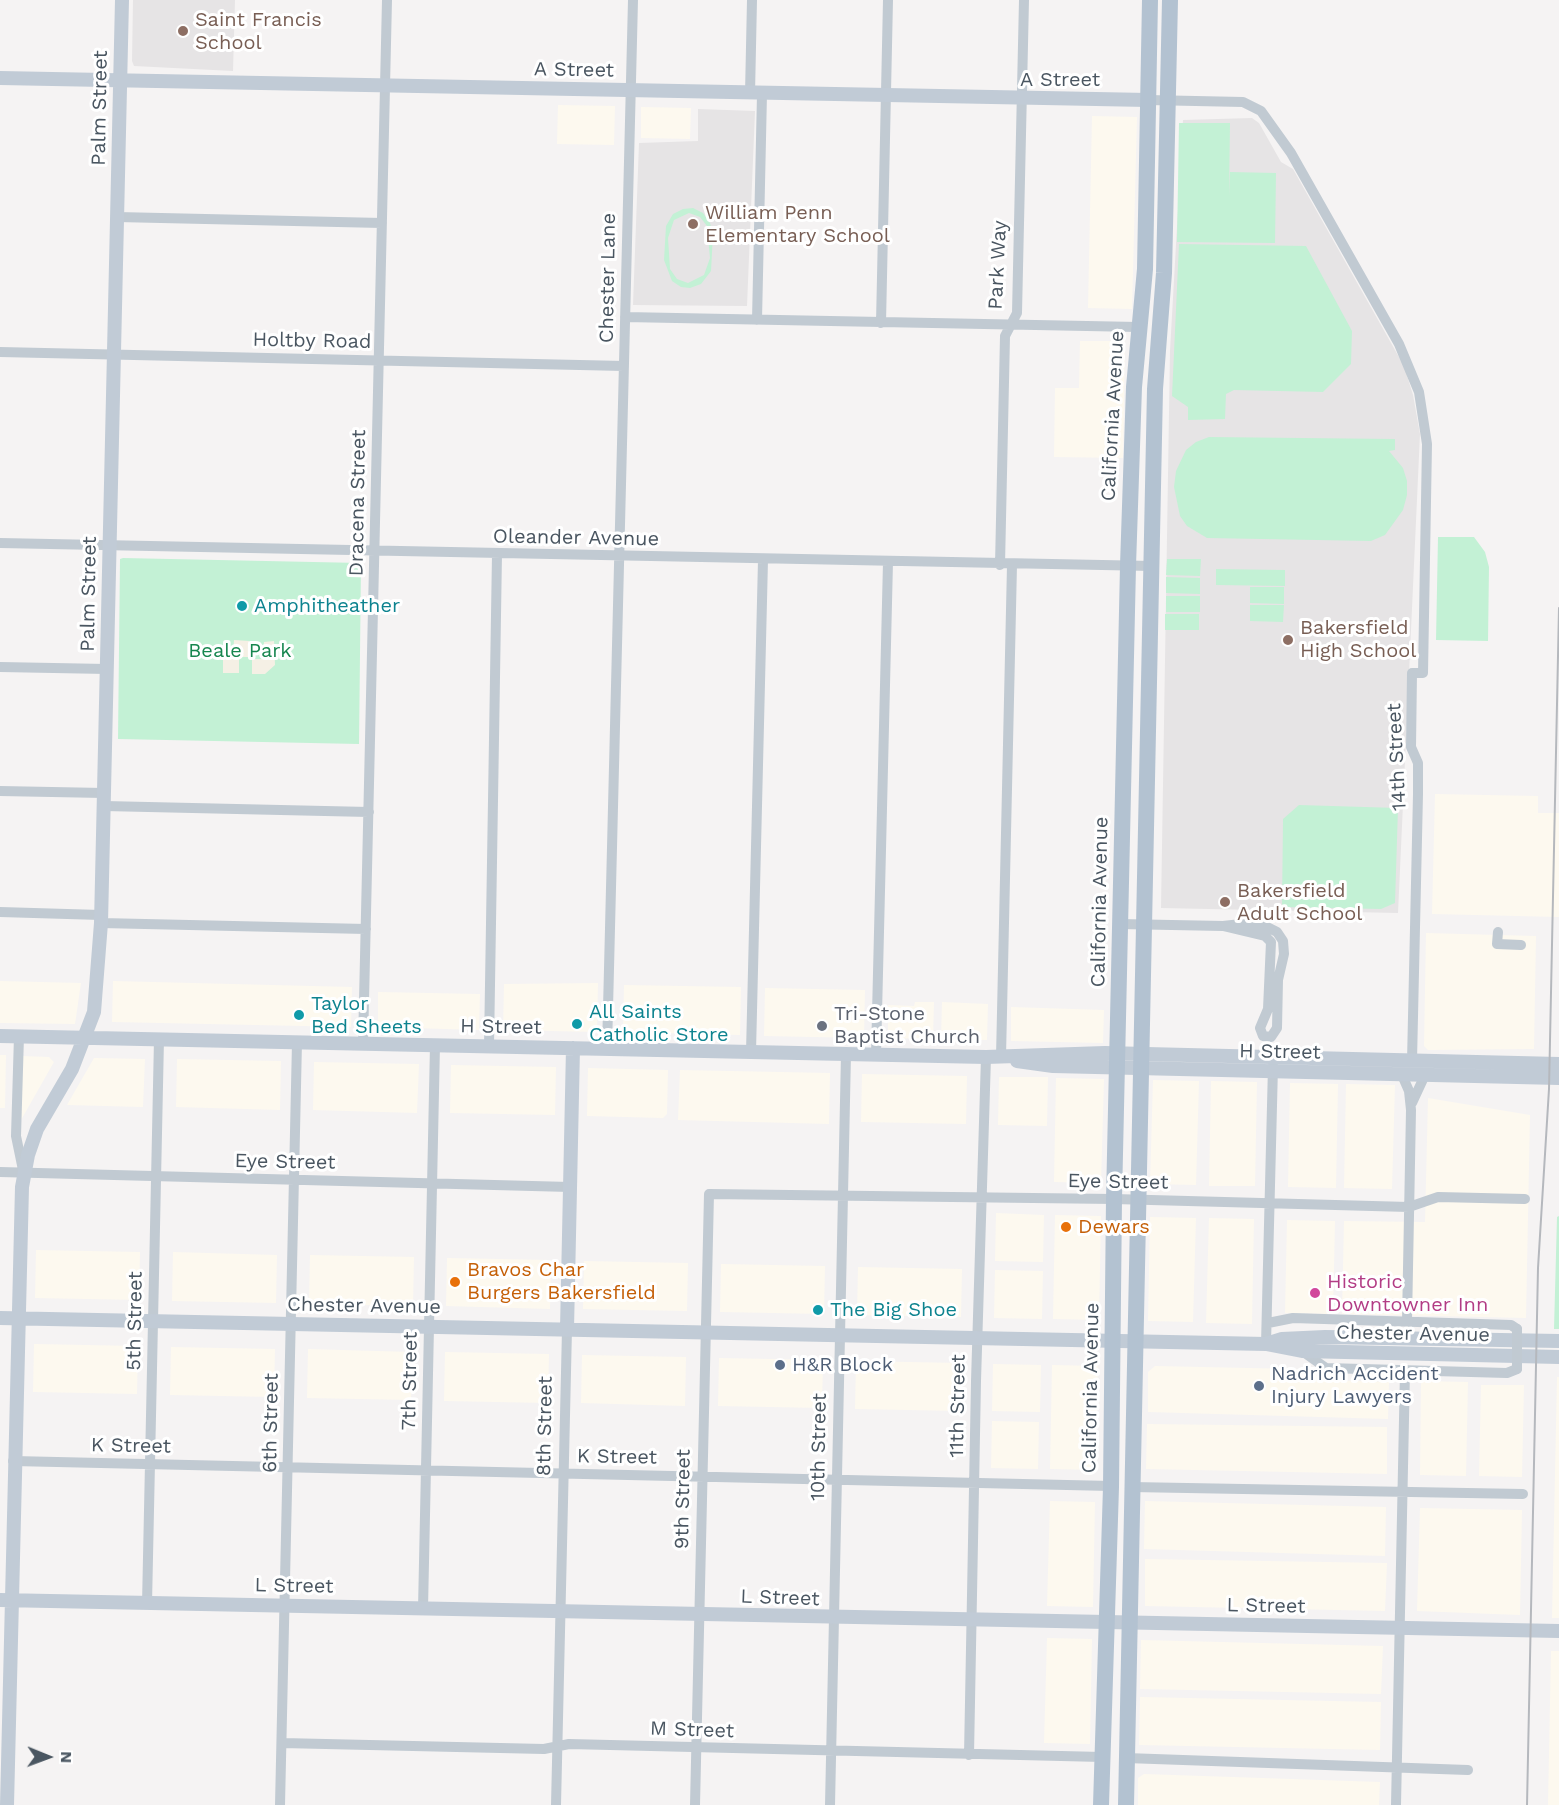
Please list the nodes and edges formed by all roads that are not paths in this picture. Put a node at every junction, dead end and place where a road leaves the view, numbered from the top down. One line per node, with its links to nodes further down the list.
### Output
1 (122, 0): 10 (street, Palm Street)
2 (387, 0): 11 (street, Dracena Street)
3 (633, 0): 12 (street, Chester Lane)
4 (752, 0): 13 (street)
5 (888, 0): 14 (street)
6 (1024, 0): 15 (street, Park Way)
7 (1150, 0): 17 (main road, California Avenue)
8 (1170, 0): 16 (main road, California Avenue)
9 (0, 78): 10 (street, A Street)
10 (120, 80): 11 (street, A Street); 18 (street, Palm Street)
11 (385, 86): 12 (street, A Street); 19 (street, Dracena Street)
12 (631, 91): 13 (street, A Street); 20 (street, Chester Lane)
13 (756, 94): 14 (street, A Street); 21 (street)
14 (886, 96): 15 (street, A Street); 22 (street)
15 (1022, 99): 17 (street, A Street); 23 (street, Park Way)
16 (1167, 99): 17 (street); 39 (main road, California Avenue); 69 (street, 14th Street)
17 (1148, 100): 24 (main road, California Avenue)
18 (117, 218): 19 (street); 26 (street, Palm Street)
19 (382, 223): 27 (street, Dracena Street)
20 (625, 317): 21 (street); 28 (street, Chester Lane)
21 (757, 320): 22 (street)
22 (881, 323): 23 (street)
23 (1011, 324): 24 (street); 36 (street, Park Way)
24 (1138, 327): 38 (main road, California Avenue)
25 (0, 352): 26 (street, Holtby Road)
26 (114, 355): 27 (street, Holtby Road); 30 (street, Palm Street)
27 (379, 360): 28 (street, Holtby Road); 31 (street, Dracena Street)
28 (624, 366): 33 (street, Chester Lane)
29 (0, 543): 30 (street, Oleander Avenue)
30 (110, 545): 31 (street, Oleander Avenue); 41 (street, Palm Street)
31 (375, 551): 32 (street, Oleander Avenue); 44 (street, Dracena Street)
32 (497, 554): 33 (street, Oleander Avenue); 60 (street)
33 (619, 556): 34 (street, Oleander Avenue); 62 (street, Chester Lane)
34 (763, 560): 35 (street, Oleander Avenue); 63 (street)
35 (888, 562): 36 (street, Oleander Avenue); 65 (street)
36 (1000, 565): 37 (street, Oleander Avenue)
37 (1012, 565): 38 (street, Oleander Avenue); 67 (street)
38 (1128, 566): 39 (street, Oleander Avenue); 47 (main road, California Avenue)
39 (1152, 566): 48 (main road, California Avenue)
40 (0, 667): 41 (street)
41 (107, 669): 43 (street, Palm Street)
42 (0, 791): 43 (street)
43 (104, 800): 44 (street); 46 (street, Palm Street)
44 (369, 812): 50 (street, Dracena Street)
45 (0, 912): 46 (street)
46 (101, 919): 50 (street); 55 (street, Palm Street)
47 (1120, 924): 48 (street); 68 (main road, California Avenue)
48 (1145, 925): 49 (street); 70 (main road, California Avenue)
49 (1223, 926): 49 (street)
50 (366, 929): 58 (street, Dracena Street)
51 (1498, 932): 52 (street)
52 (1521, 945)
53 (0, 1036): 54 (street, H Street)
54 (19, 1036): 55 (street, H Street); 79 (street)
55 (84, 1038): 56 (street, H Street); 79 (street, Palm Street)
56 (159, 1039): 57 (street, H Street); 80 (street, 5th Street)
57 (297, 1042): 58 (street, H Street); 81 (street, 6th Street)
58 (363, 1044): 59 (street, H Street)
59 (435, 1045): 60 (street, H Street); 82 (street, 7th Street)
60 (489, 1046): 61 (street, H Street)
61 (573, 1048): 62 (street, H Street); 83 (street, 8th Street)
62 (607, 1049): 63 (street, H Street)
63 (751, 1052): 64 (street, H Street)
64 (846, 1054): 65 (street, H Street); 85 (street, 10th Street)
65 (876, 1055): 66 (street, H Street)
66 (986, 1057): 67 (street, H Street); 86 (street, 11th Street)
67 (1001, 1058): 68 (street, H Street)
68 (1117, 1061): 70 (street, H Street); 87 (main road, California Avenue)
69 (1412, 1061): 71 (street, H Street); 72 (street, H Street); 73 (street)
70 (1142, 1062): 72 (street, H Street); 89 (main road, California Avenue)
71 (1559, 1064)
72 (1273, 1065): 73 (street, H Street); 90 (street)
73 (1347, 1074): 74 (street, H Street)
74 (1402, 1075): 75 (street, H Street); 77 (street)
75 (1425, 1075): 76 (street, H Street); 77 (street)
76 (1559, 1078)
77 (1411, 1110): 91 (street)
78 (0, 1172): 79 (street, Eye Street)
79 (24, 1172): 80 (street, Eye Street); 93 (street, Palm Street)
80 (156, 1178): 81 (street, Eye Street); 94 (street, 5th Street)
81 (294, 1179): 82 (street, Eye Street); 97 (street, 6th Street)
82 (432, 1183): 83 (street, Eye Street); 98 (street, 7th Street)
83 (570, 1187): 99 (street, 8th Street)
84 (709, 1194): 85 (street, Eye Street); 100 (street, 9th Street)
85 (843, 1194): 86 (street, Eye Street); 101 (street, 10th Street)
86 (982, 1198): 87 (street, Eye Street); 102 (street, 11th Street)
87 (1114, 1199): 89 (street, Eye Street); 103 (main road, California Avenue)
88 (1525, 1199): 91 (street, Eye Street)
89 (1138, 1201): 90 (street, Eye Street); 104 (main road, California Avenue)
90 (1271, 1204): 91 (street, Eye Street); 96 (street)
91 (1409, 1207): 95 (street)
92 (0, 1318): 93 (street, Chester Avenue)
93 (18, 1318): 94 (street, Chester Avenue); 110 (street, Palm Street)
94 (153, 1321): 97 (street, Chester Avenue); 111 (street, 5th Street)
95 (1407, 1321): 96 (street); 109 (street, bridge)
96 (1268, 1323): 106 (street)
97 (291, 1324): 98 (street, Chester Avenue); 112 (street, 6th Street)
98 (429, 1327): 99 (street, Chester Avenue); 113 (street, 7th Street)
99 (567, 1329): 100 (street, Chester Avenue); 114 (street, 8th Street)
100 (704, 1332): 101 (street, Chester Avenue); 115 (street, 9th Street)
101 (840, 1335): 102 (street, Chester Avenue); 116 (street, 10th Street)
102 (977, 1338): 103 (street, Chester Avenue); 117 (street, 11th Street)
103 (1113, 1341): 104 (street, Chester Avenue); 118 (main road, California Avenue)
104 (1134, 1341): 106 (street, Chester Avenue); 119 (main road, California Avenue)
105 (1559, 1341): 106 (street, Chester Avenue)
106 (1266, 1344): 107 (street, Chester Avenue)
107 (1302, 1352): 108 (street, Chester Avenue); 109 (street)
108 (1559, 1357)
109 (1405, 1371): 120 (street)
110 (13, 1461): 111 (street, K Street); 122 (street, Palm Street)
111 (150, 1465): 112 (street, K Street); 123 (street, 5th Street)
112 (288, 1468): 113 (street, K Street); 124 (street, 6th Street)
113 (426, 1471): 114 (street, K Street); 125 (street, 7th Street)
114 (563, 1474): 115 (street, K Street); 126 (street, 8th Street)
115 (701, 1477): 116 (street, K Street); 127 (street, 9th Street)
116 (837, 1480): 117 (street, K Street); 128 (street, 10th Street)
117 (974, 1483): 118 (street, K Street); 129 (street, 11th Street)
118 (1111, 1486): 130 (main road, California Avenue)
119 (1131, 1487): 120 (street); 131 (main road, California Avenue)
120 (1402, 1492): 121 (street); 132 (street)
121 (1523, 1494)
122 (5, 1600): 123 (street, L Street); 143 (street, Palm Street)
123 (147, 1604): 124 (street, L Street)
124 (285, 1605): 125 (street, L Street); 134 (street, 6th Street)
125 (423, 1609): 126 (street, L Street)
126 (561, 1612): 127 (street, L Street); 135 (street, 8th Street)
127 (698, 1615): 128 (street, L Street); 136 (street, 9th Street)
128 (834, 1619): 129 (street, L Street); 137 (street, 10th Street)
129 (971, 1621): 130 (street, L Street); 138 (street, 11th Street)
130 (1107, 1622): 131 (street, L Street); 139 (main road, California Avenue)
131 (1129, 1623): 132 (street, L Street); 140 (main road, California Avenue)
132 (1400, 1628): 133 (street, L Street); 141 (street)
133 (1559, 1631)
134 (282, 1743): 135 (street, M Street); 144 (street, 6th Street)
135 (557, 1746): 136 (street, M Street); 145 (street, 8th Street)
136 (695, 1748): 137 (street, M Street); 146 (street, 9th Street)
137 (831, 1752): 138 (street, M Street); 147 (street, 10th Street)
138 (969, 1755): 139 (street, M Street)
139 (1102, 1757): 148 (main road, California Avenue)
140 (1126, 1758): 141 (street); 149 (main road, California Avenue)
141 (1396, 1769): 142 (street); 150 (street)
142 (1468, 1770)
143 (7, 1805)
144 (280, 1805)
145 (556, 1805)
146 (695, 1805)
147 (830, 1805)
148 (1101, 1805)
149 (1126, 1805)
150 (1396, 1805)

